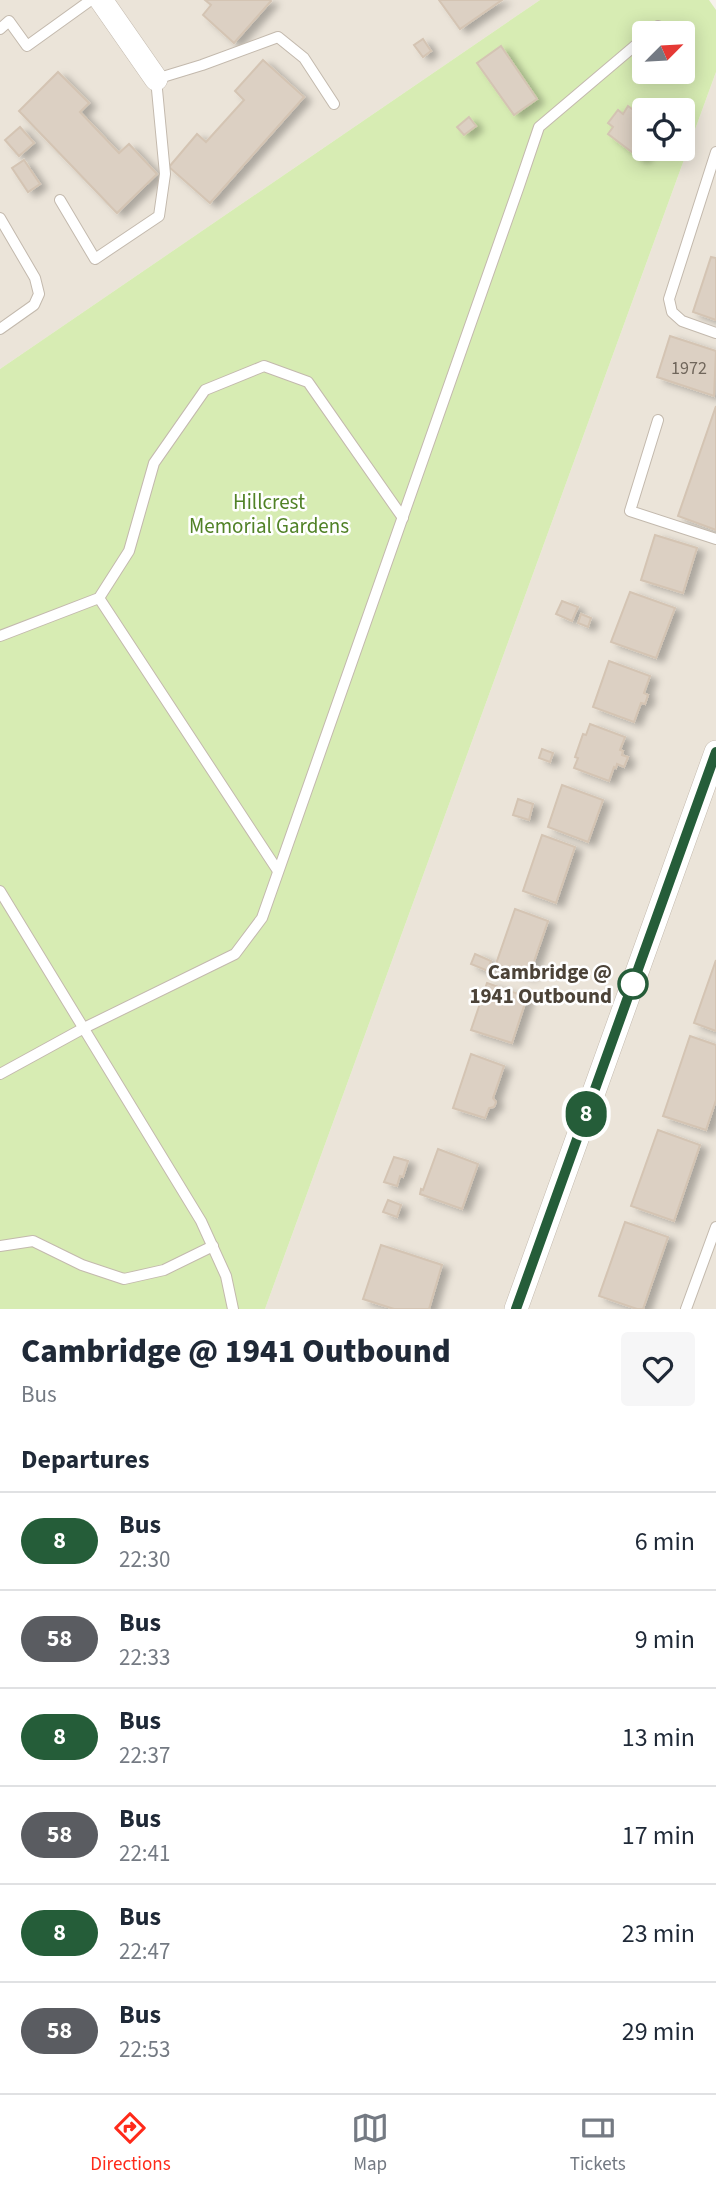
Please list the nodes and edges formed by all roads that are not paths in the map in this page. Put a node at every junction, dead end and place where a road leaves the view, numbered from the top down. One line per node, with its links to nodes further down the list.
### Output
1 (91, 0): 3 (lane)
2 (101, 0): 5 (street)
3 (0, 29)
4 (632, 48): 13 (lane)
5 (156, 79): 6 (lane); 8 (lane)
6 (334, 104)
7 (716, 152): 11 (lane)
8 (60, 200)
9 (0, 218): 10 (lane)
10 (0, 328)
11 (716, 333)
12 (658, 420): 14 (lane)
13 (403, 518): 15 (lane); 18 (lane)
14 (716, 539)
15 (99, 598): 16 (lane); 18 (lane)
16 (0, 636)
17 (716, 752): 26 (street)
18 (278, 871): 20 (lane)
19 (0, 891): 20 (lane)
20 (84, 1028): 21 (lane); 23 (lane)
21 (0, 1074)
22 (716, 1227): 27 (lane)
23 (213, 1246): 24 (lane); 25 (lane)
24 (0, 1247)
25 (233, 1309)
26 (516, 1309)
27 (687, 1309)

